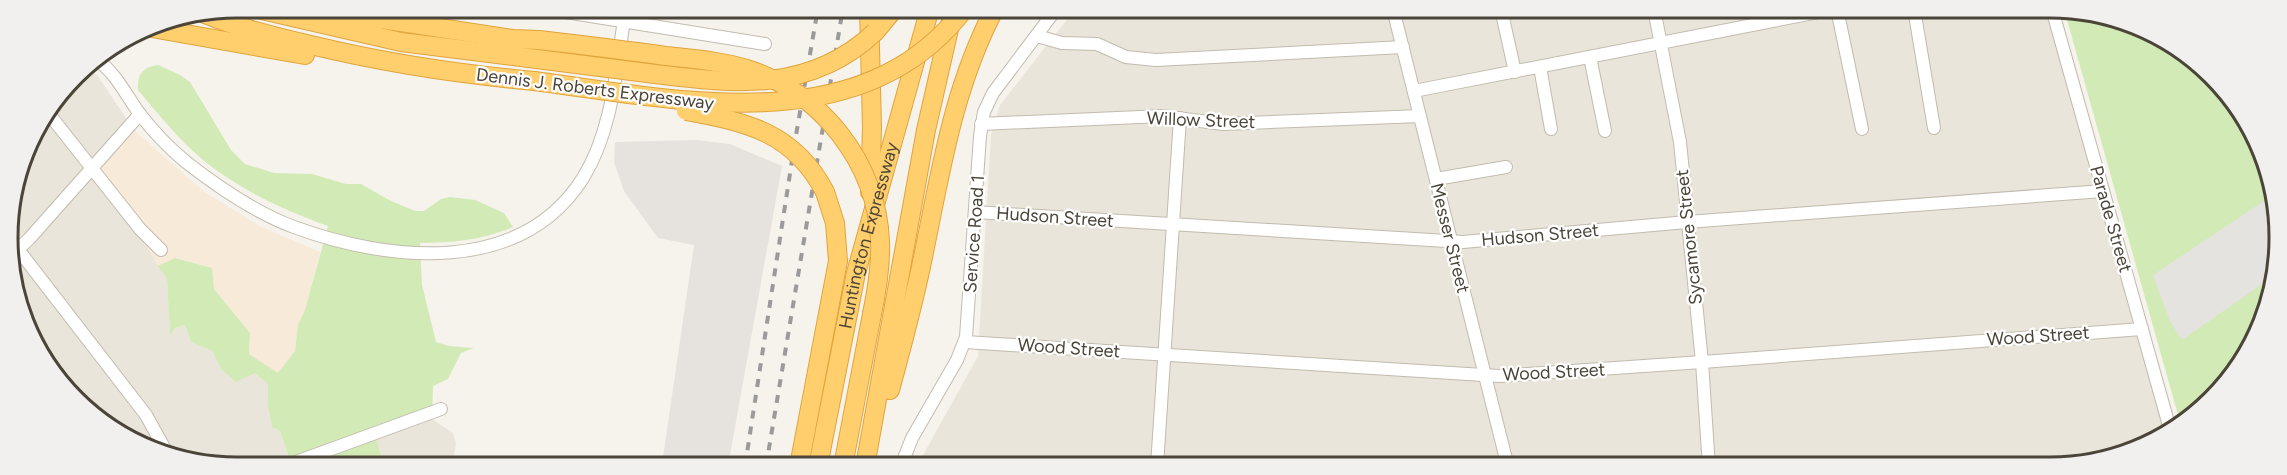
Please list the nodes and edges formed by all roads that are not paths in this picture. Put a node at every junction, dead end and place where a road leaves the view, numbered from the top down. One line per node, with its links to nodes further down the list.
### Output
1 (297, 18): 6 (highway, Dennis J. Roberts Expressway, bridge)
2 (375, 18): 65 (highway, bridge)
3 (600, 18): 20 (street)
4 (625, 18): 20 (street)
5 (869, 18): 49 (highway)
6 (887, 18)
7 (927, 18): 49 (highway, Huntington Expressway)
8 (952, 18): 66 (highway, Huntington Expressway)
9 (955, 18): 31 (highway, Dennis J. Roberts Expressway, bridge)
10 (990, 18): 66 (highway)
11 (1050, 18): 22 (street, Service Road 1)
12 (1395, 18): 25 (street, Messer Street)
13 (1503, 18): 30 (street)
14 (1656, 18): 23 (street, Sycamore Street)
15 (1789, 18): 23 (street)
16 (1838, 18): 40 (street)
17 (1916, 18): 38 (street)
18 (2055, 18): 45 (street, Parade Street)
19 (218, 19): 27 (highway, Dennis J. Roberts Expressway)
20 (624, 22): 24 (street); 33 (street)
21 (166, 30): 27 (highway)
22 (1037, 36): 25 (street); 37 (street, Service Road 1)
23 (1660, 43): 26 (street); 47 (street, Sycamore Street)
24 (765, 44)
25 (1403, 47): 32 (street, Messer Street)
26 (1590, 57): 29 (street); 41 (street)
27 (384, 62): 31 (highway, Dennis J. Roberts Expressway)
28 (102, 64): 33 (street)
29 (1540, 67): 30 (street); 39 (street)
30 (1515, 72): 32 (street)
31 (534, 81): 63 (highway, bridge)
32 (1414, 91): 34 (street, Messer Street)
33 (140, 114): 42 (street)
34 (1420, 116): 35 (street, Willow Street); 44 (street, Messer Street)
35 (1180, 118): 37 (street, Willow Street); 48 (street)
36 (53, 119): 42 (street)
37 (981, 124): 46 (street, Service Road 1)
38 (1934, 128)
39 (1551, 129)
40 (1862, 129)
41 (1605, 131)
42 (92, 166): 51 (street); 52 (street)
43 (1506, 168): 44 (street)
44 (1436, 179): 50 (street, Messer Street)
45 (2103, 191): 47 (street, Hudson Street); 54 (street, Parade Street)
46 (975, 212): 48 (street, Hudson Street); 55 (street, Service Road 1)
47 (1687, 222): 50 (street, Hudson Street); 57 (street, Sycamore Street)
48 (1173, 225): 50 (street, Hudson Street); 56 (street)
49 (867, 231): 64 (highway, Huntington Expressway)
50 (1452, 242): 58 (street, Messer Street)
51 (18, 249)
52 (161, 249)
53 (19, 257): 61 (street)
54 (2142, 328): 57 (street, Wood Street); 60 (street, Parade Street)
55 (965, 342): 56 (street, Wood Street); 67 (street, Service Road 1)
56 (1164, 354): 58 (street, Wood Street); 68 (street)
57 (1702, 362): 58 (street, Wood Street); 70 (street, Sycamore Street)
58 (1485, 375): 69 (street, Messer Street)
59 (441, 409): 62 (street)
60 (2168, 422)
61 (161, 443)
62 (310, 457)
63 (801, 457)
64 (820, 457)
65 (845, 457)
66 (867, 457)
67 (905, 457)
68 (1158, 457)
69 (1506, 457)
70 (1708, 457)

